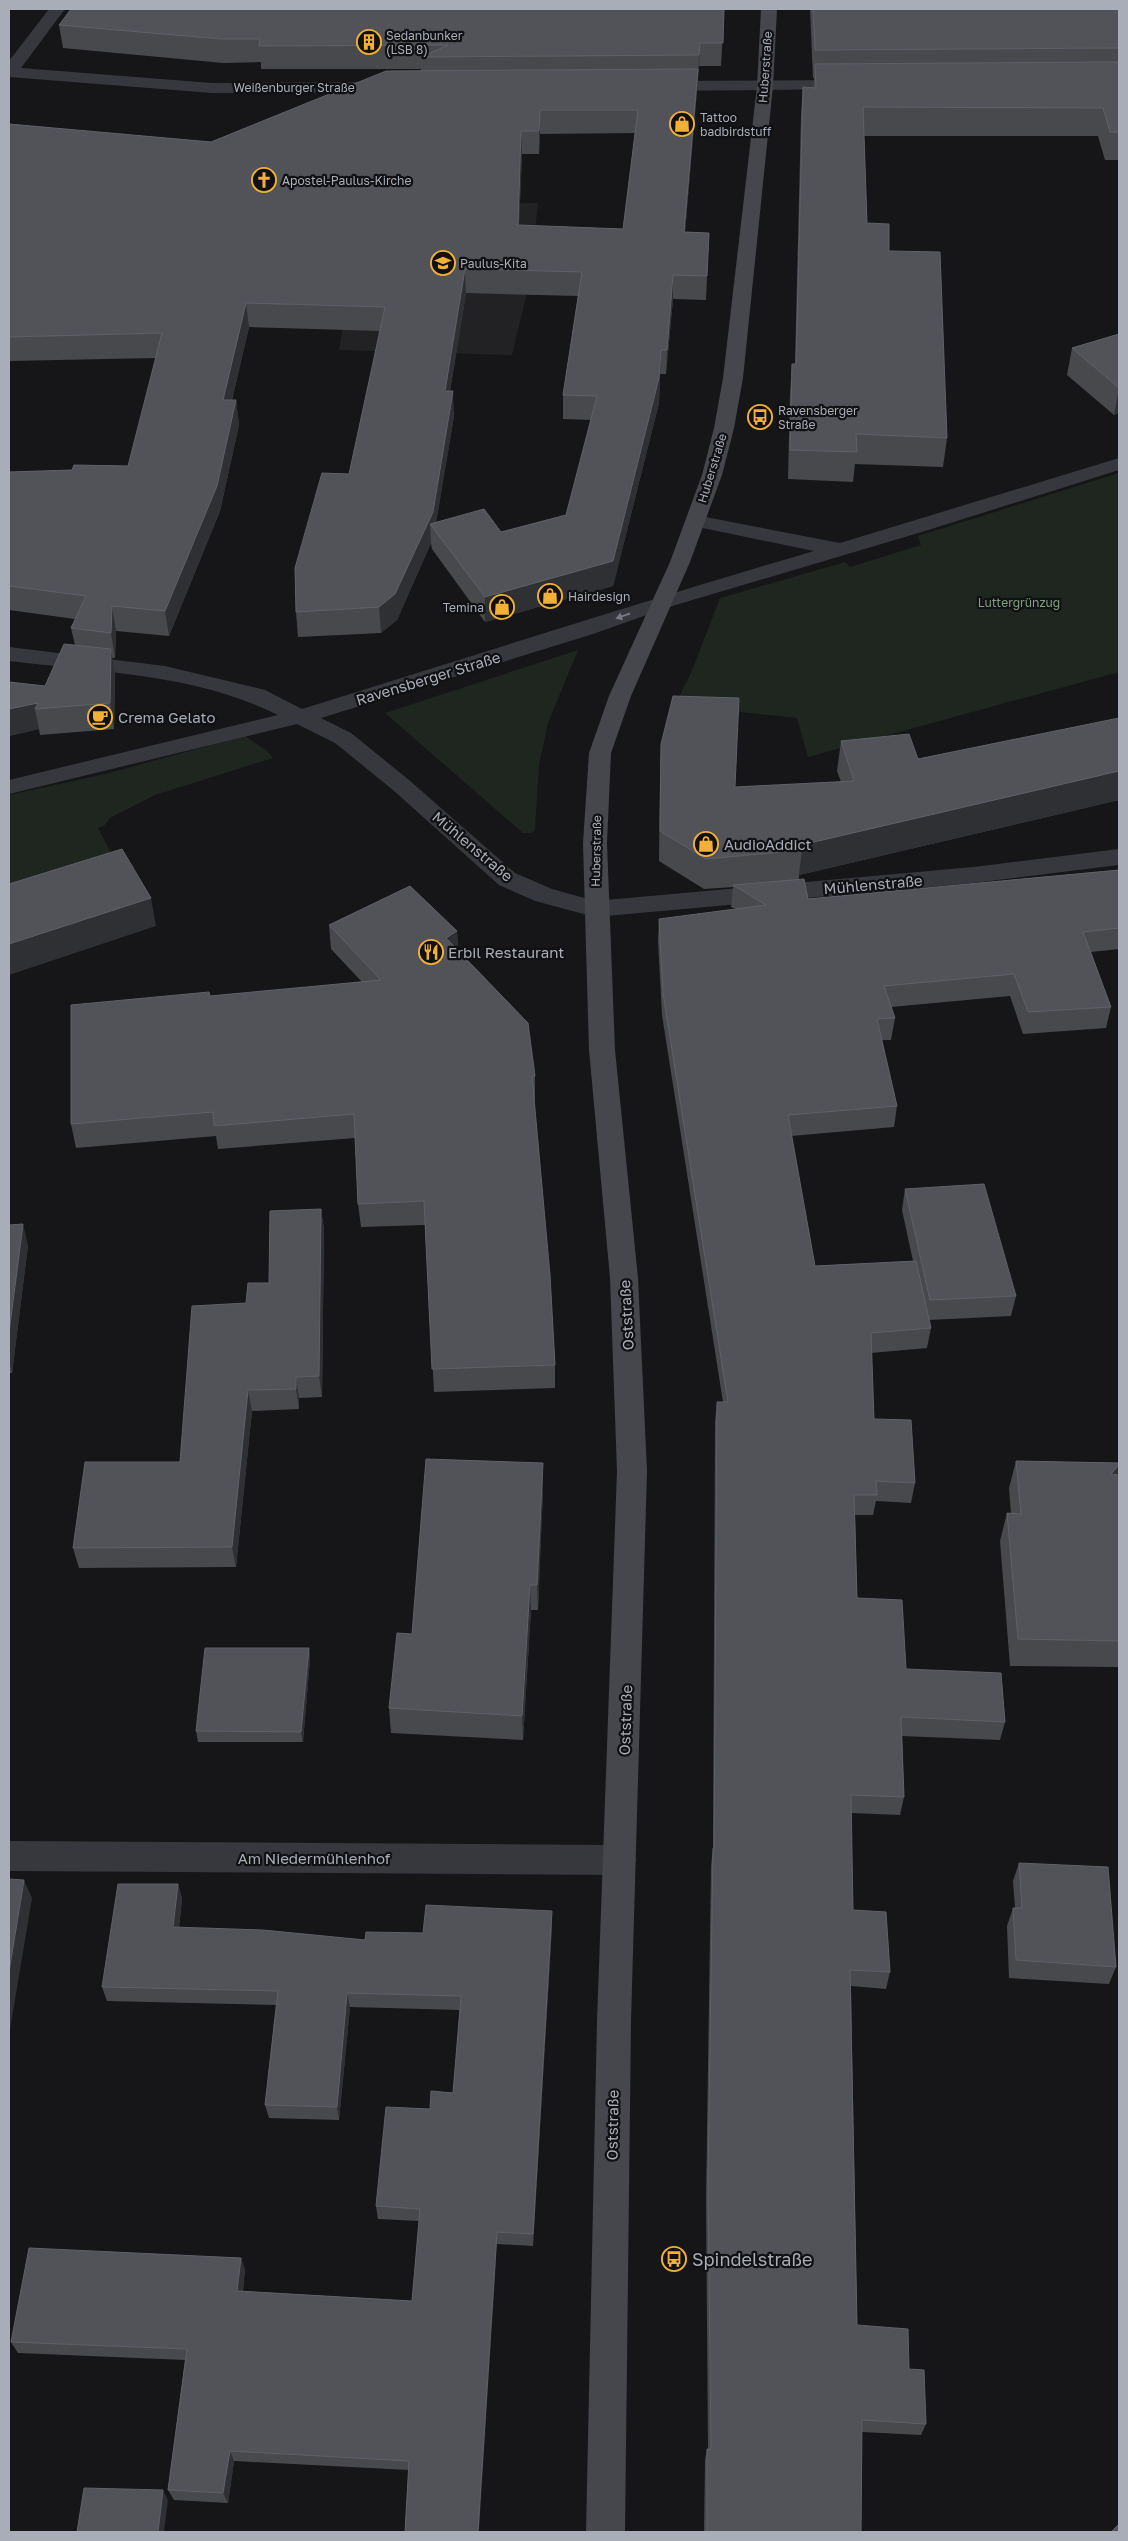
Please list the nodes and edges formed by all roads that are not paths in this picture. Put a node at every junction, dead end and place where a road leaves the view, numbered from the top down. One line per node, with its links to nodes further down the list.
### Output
1 (56, 9): 3 (street)
2 (769, 9): 6 (street, Huberstraße)
3 (9, 72): 7 (street, Weißenburger Straße)
4 (864, 85): 6 (street)
5 (646, 86): 6 (street)
6 (765, 86): 9 (street, Huberstraße)
7 (399, 87)
8 (1119, 464): 10 (street, Ravensberger Straße)
9 (695, 521): 10 (street, Ravensberger Straße); 11 (street, Huberstraße)
10 (842, 550): 11 (street, Ravensberger Straße)
11 (661, 602): 13 (street, Ravensberger Straße, one-way to 13); 16 (street, Huberstraße)
12 (9, 654): 13 (street, Mühlenstraße)
13 (302, 716): 14 (street, Ravensberger Straße); 16 (street, Mühlenstraße)
14 (9, 787)
15 (1119, 857): 16 (street, Mühlenstraße)
16 (596, 909): 18 (street, Oststraße)
17 (9, 1856): 18 (street, Am Niedermühlenhof)
18 (620, 1860): 19 (street, Oststraße)
19 (605, 2532)

